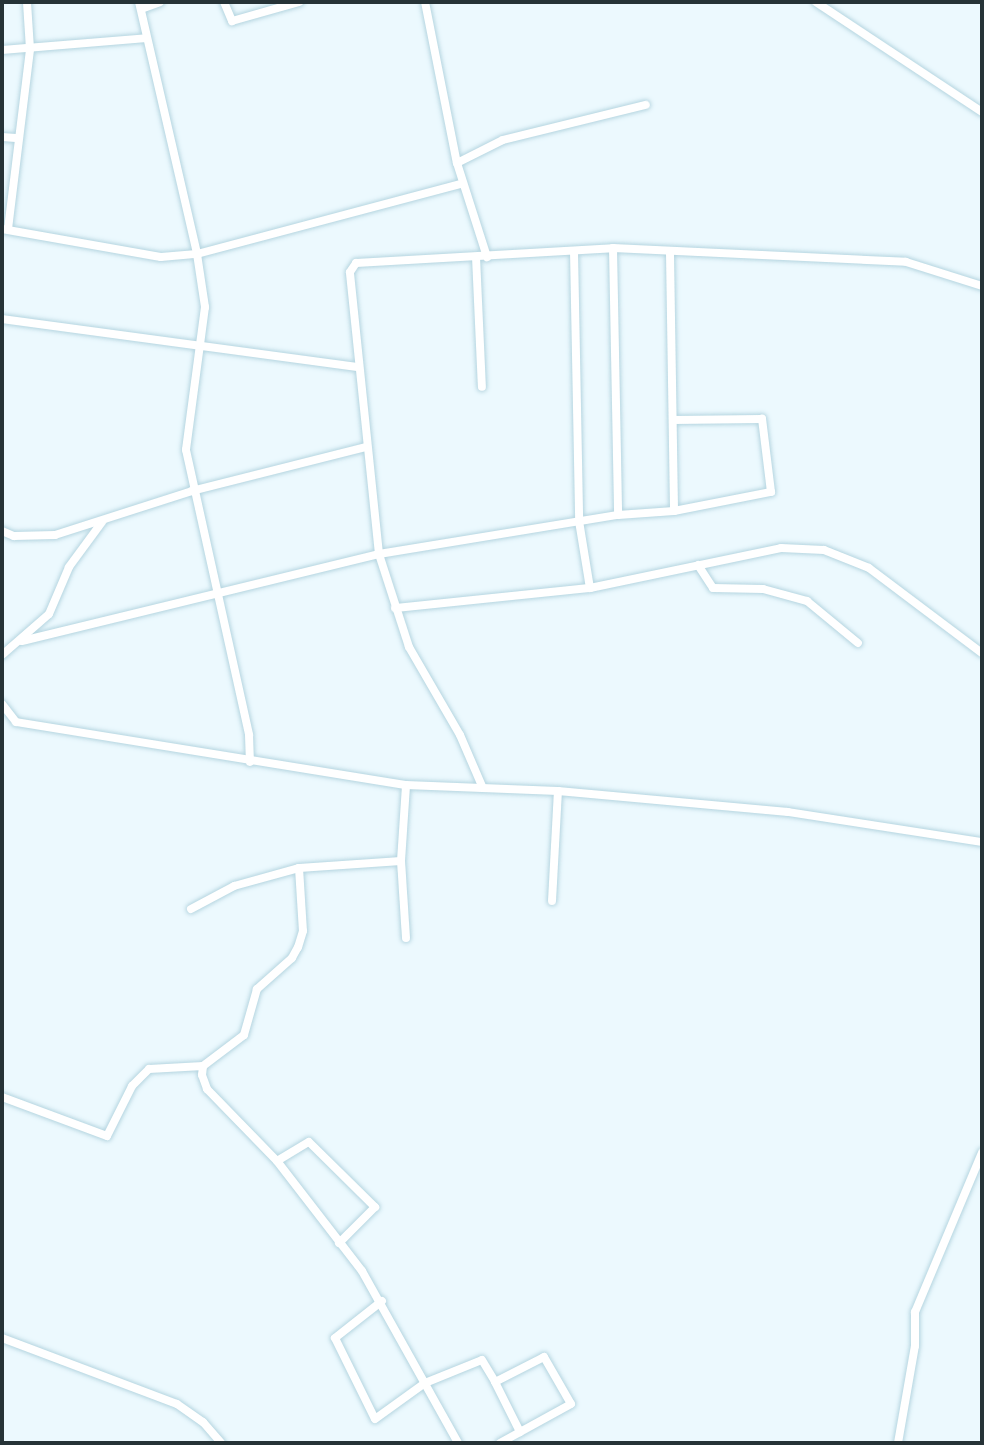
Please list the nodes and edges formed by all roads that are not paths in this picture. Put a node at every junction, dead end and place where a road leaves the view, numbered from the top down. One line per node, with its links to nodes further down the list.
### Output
1 (27, 2): 9 (street)
2 (160, 2): 7 (street)
3 (224, 2): 4 (street)
4 (299, 2)
5 (425, 2): 15 (street)
6 (816, 2): 12 (street)
7 (140, 5): 8 (street)
8 (147, 38): 9 (street); 20 (street)
9 (30, 48): 10 (street); 14 (street)
10 (2, 50)
11 (646, 105): 15 (street)
12 (982, 112)
13 (2, 137): 14 (street)
14 (16, 138): 17 (street)
15 (457, 163): 16 (street)
16 (463, 183): 20 (street); 23 (street)
17 (5, 229): 20 (street)
18 (613, 248): 19 (street); 21 (street); 33 (street)
19 (573, 251): 23 (street); 35 (street)
20 (197, 254): 26 (street)
21 (670, 254): 24 (street); 29 (street)
22 (476, 257): 23 (street); 27 (street); 28 (street)
23 (487, 257)
24 (982, 286)
25 (2, 319): 26 (street)
26 (201, 343): 27 (street); 31 (street)
27 (359, 367): 30 (street)
28 (482, 387)
29 (673, 420): 32 (street); 32 (street)
30 (366, 447): 31 (street); 37 (street)
31 (191, 491): 34 (street); 40 (street)
32 (674, 511): 33 (street)
33 (618, 515): 35 (street)
34 (102, 522): 36 (street); 42 (street)
35 (579, 522): 37 (street); 39 (street)
36 (2, 531)
37 (379, 554): 40 (street); 41 (street)
38 (698, 565): 39 (street); 43 (street); 44 (street)
39 (590, 588): 41 (street)
40 (216, 591): 42 (street); 47 (street)
41 (395, 608): 49 (street)
42 (22, 641): 45 (street)
43 (858, 643)
44 (982, 653)
45 (2, 655)
46 (2, 704): 47 (street)
47 (250, 762): 48 (street)
48 (406, 785): 49 (street); 52 (street)
49 (482, 786): 50 (street)
50 (558, 791): 51 (street); 54 (street)
51 (982, 842)
52 (401, 861): 53 (street); 56 (street)
53 (299, 868): 55 (street); 57 (street)
54 (552, 901)
55 (191, 909)
56 (406, 938)
57 (203, 1066): 58 (street); 60 (street)
58 (2, 1097)
59 (982, 1153): 70 (street)
60 (276, 1161): 61 (street); 61 (street)
61 (339, 1243): 62 (street)
62 (382, 1301): 65 (street); 65 (street)
63 (2, 1338): 67 (street)
64 (495, 1382): 65 (street); 66 (street); 66 (street)
65 (425, 1383): 68 (street)
66 (520, 1433): 69 (street)
67 (221, 1443)
68 (458, 1443)
69 (500, 1443)
70 (898, 1443)

